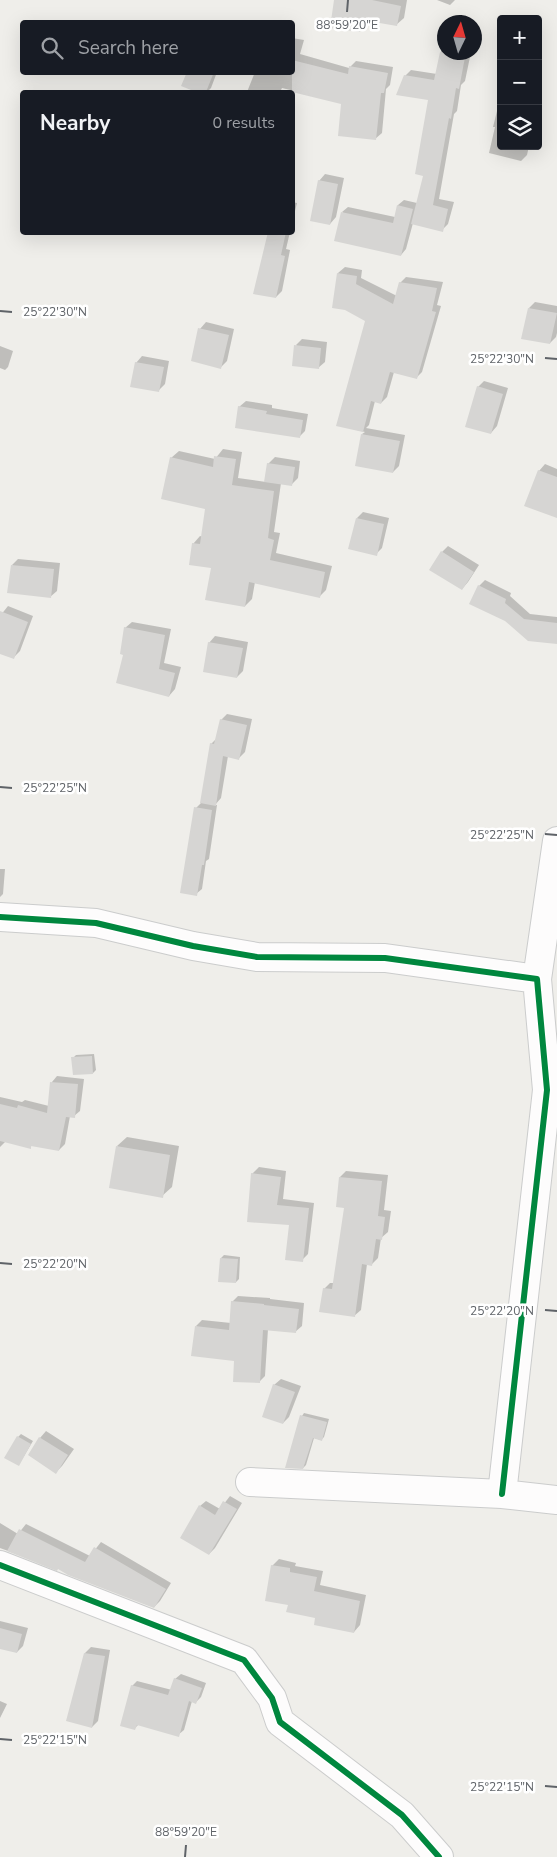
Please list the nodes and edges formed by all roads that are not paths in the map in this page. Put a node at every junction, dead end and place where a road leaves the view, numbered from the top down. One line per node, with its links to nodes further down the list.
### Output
1 (557, 841): 3 (street)
2 (0, 917): 3 (street)
3 (537, 979): 5 (street)
4 (250, 1482): 5 (street)
5 (502, 1494): 6 (street)
6 (557, 1500)
7 (0, 1565): 8 (street)
8 (439, 1857)

